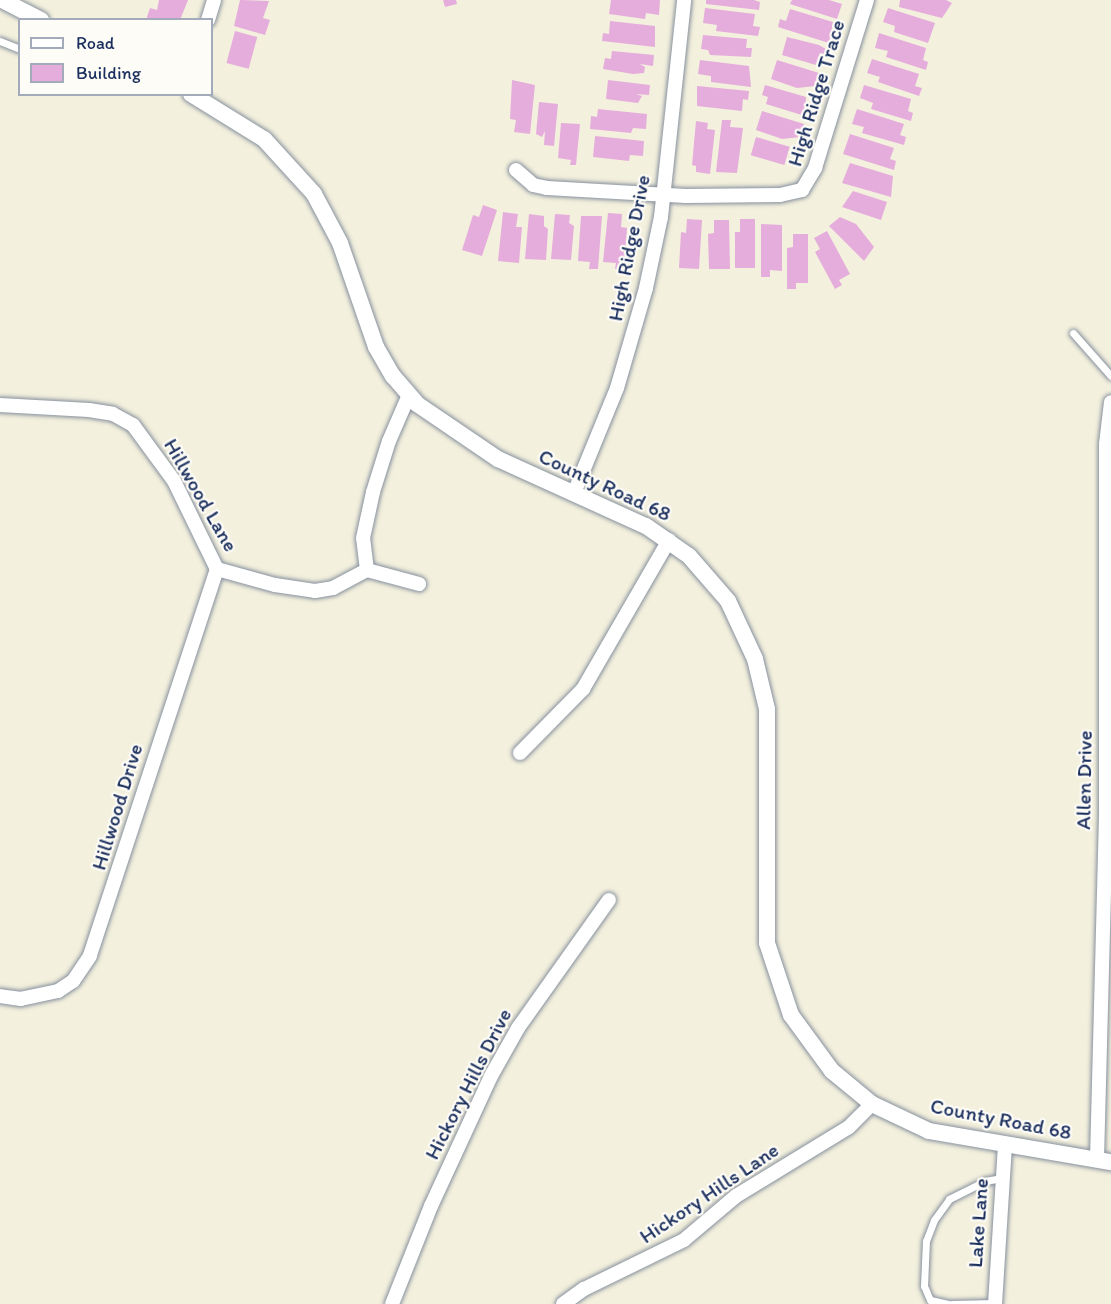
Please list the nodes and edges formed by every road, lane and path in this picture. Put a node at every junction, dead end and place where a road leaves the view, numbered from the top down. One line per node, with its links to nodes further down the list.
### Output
1 (2, 0): 5 (street)
2 (214, 0): 6 (street)
3 (684, 0): 11 (street, High Ridge Drive)
4 (867, 0): 11 (street, High Ridge Trace)
5 (37, 18)
6 (209, 18)
7 (0, 41): 8 (lane)
8 (18, 48)
9 (193, 96): 14 (street, County Road 68)
10 (516, 170): 11 (street, High Ridge Trace)
11 (663, 194): 17 (street, High Ridge Drive)
12 (1073, 333): 13 (lane)
13 (1111, 376)
14 (409, 395): 17 (street, County Road 68); 21 (street)
15 (1111, 402): 18 (street, Allen Drive)
16 (0, 405): 20 (street, Hillwood Lane)
17 (574, 493): 19 (street, County Road 68)
18 (1108, 512): 23 (street, Allen Drive)
19 (669, 540): 25 (street); 30 (street, County Road 68)
20 (217, 569): 21 (street, Hillwood Lane); 28 (street, Hillwood Drive)
21 (367, 570): 22 (street)
22 (419, 584)
23 (1108, 647): 24 (street, Allen Drive)
24 (1108, 727): 26 (street, Allen Drive)
25 (520, 753)
26 (1108, 844): 29 (street, Allen Drive)
27 (609, 900): 34 (street, Hickory Hills Drive)
28 (0, 996)
29 (1107, 1039): 32 (street, Allen Drive)
30 (872, 1104): 31 (street, County Road 68); 35 (street, Hickory Hills Lane)
31 (1005, 1146): 32 (street, County Road 68); 33 (street, Lake Lane)
32 (1104, 1161)
33 (1002, 1178): 36 (lane); 37 (street, Lake Lane)
34 (392, 1304)
35 (563, 1304)
36 (950, 1304): 37 (lane)
37 (995, 1304)

